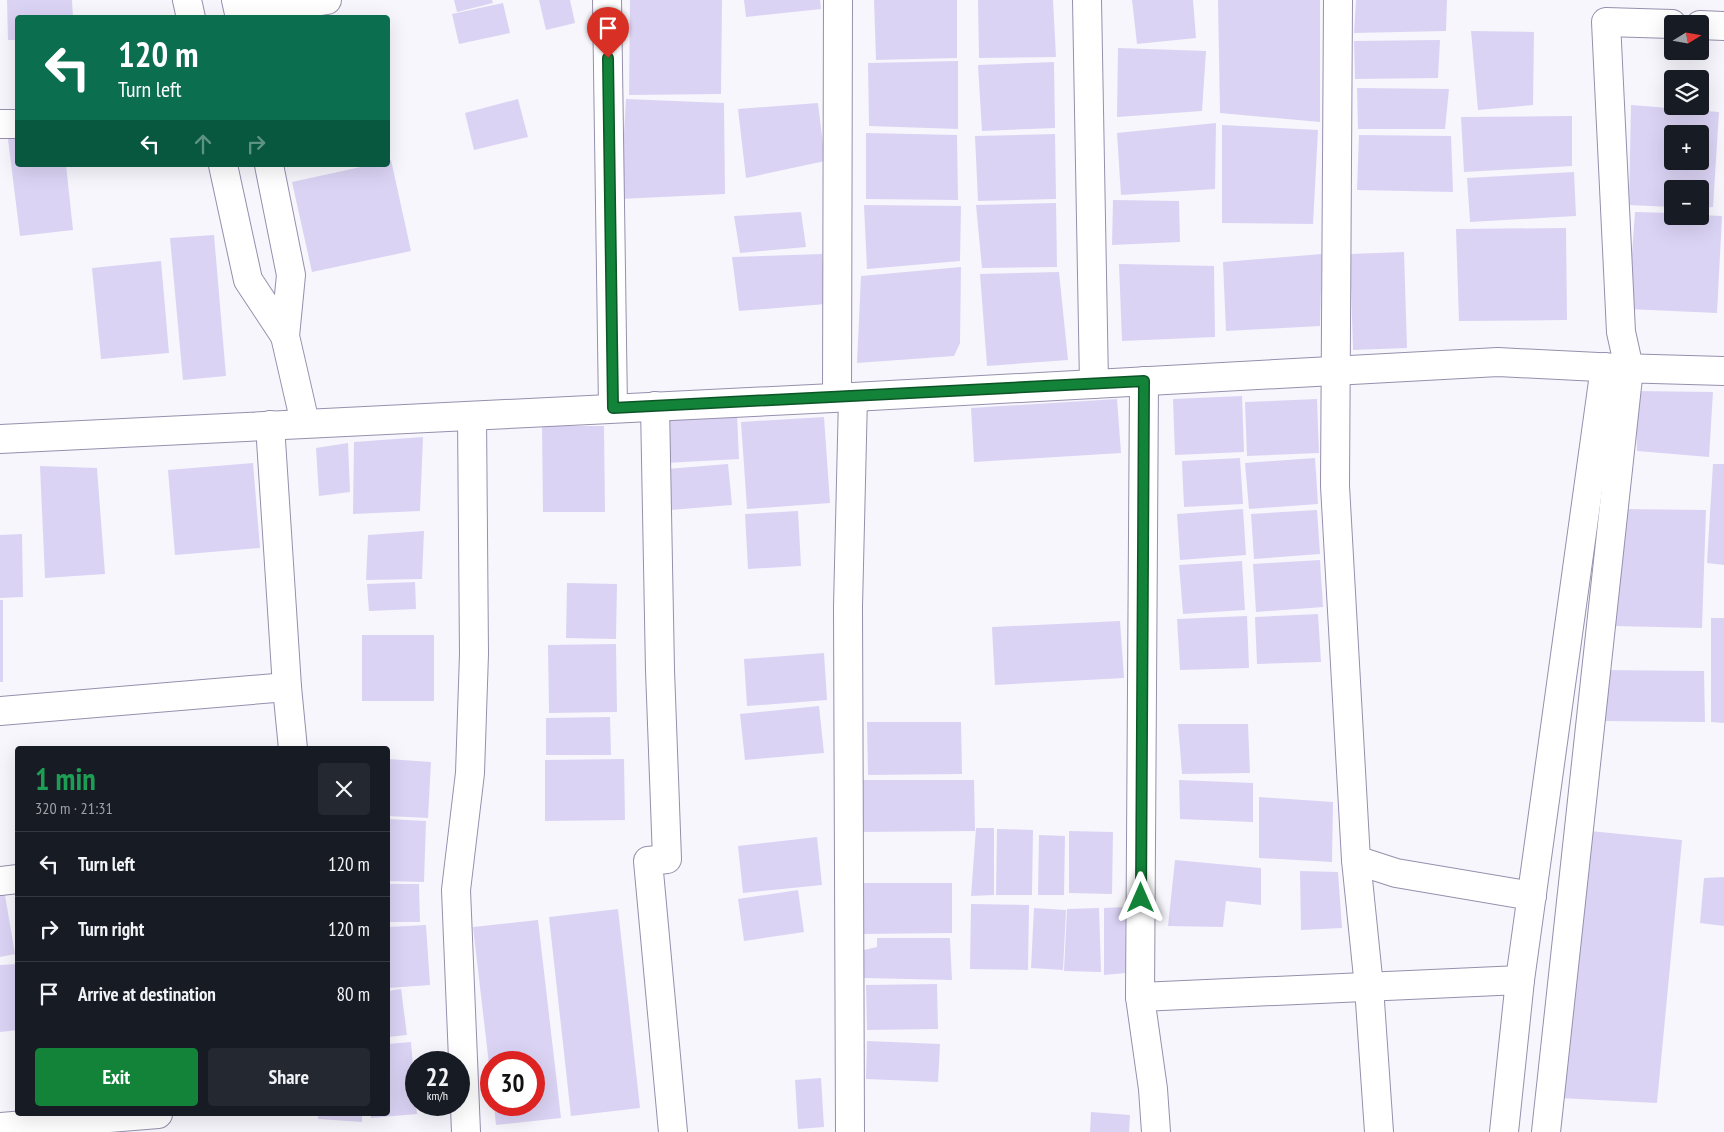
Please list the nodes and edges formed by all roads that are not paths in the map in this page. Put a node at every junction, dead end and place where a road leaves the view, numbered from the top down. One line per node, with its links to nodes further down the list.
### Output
1 (187, 0): 9 (street)
2 (327, 0): 7 (street)
3 (607, 0): 25 (street)
4 (838, 0): 23 (street)
5 (1087, 0): 22 (street)
6 (1338, 0): 19 (street)
7 (238, 10)
8 (1607, 11): 10 (street); 18 (street)
9 (190, 15)
10 (1664, 22)
11 (1709, 25): 12 (street)
12 (1724, 26)
13 (0, 124): 14 (street)
14 (15, 124)
15 (223, 167): 17 (street)
16 (269, 167): 17 (street)
17 (285, 336): 27 (street)
18 (1617, 368): 19 (street); 20 (street); 33 (street); 34 (street)
19 (1335, 371): 21 (street); 35 (street)
20 (1724, 371)
21 (1144, 381): 22 (street); 41 (street)
22 (1094, 384): 23 (street)
23 (845, 397): 24 (street); 47 (street)
24 (655, 406): 25 (street); 46 (street)
25 (613, 408): 26 (street)
26 (472, 416): 27 (street); 45 (street)
27 (304, 423): 28 (street)
28 (270, 425): 29 (street); 30 (street)
29 (0, 439)
30 (287, 687): 31 (street); 32 (street)
31 (0, 711)
32 (293, 746)
33 (1543, 816): 34 (street); 38 (street)
34 (1580, 821): 51 (street)
35 (1356, 860): 38 (street); 40 (street)
36 (15, 879): 37 (street)
37 (0, 880)
38 (1532, 896): 39 (street)
39 (1520, 980): 40 (street); 50 (street)
40 (1370, 987): 41 (street); 49 (street)
41 (1140, 997): 48 (street)
42 (152, 1116): 43 (street)
43 (126, 1125): 44 (street)
44 (0, 1127)
45 (466, 1132)
46 (673, 1132)
47 (850, 1132)
48 (1156, 1132)
49 (1378, 1132)
50 (1504, 1132)
51 (1546, 1132)

